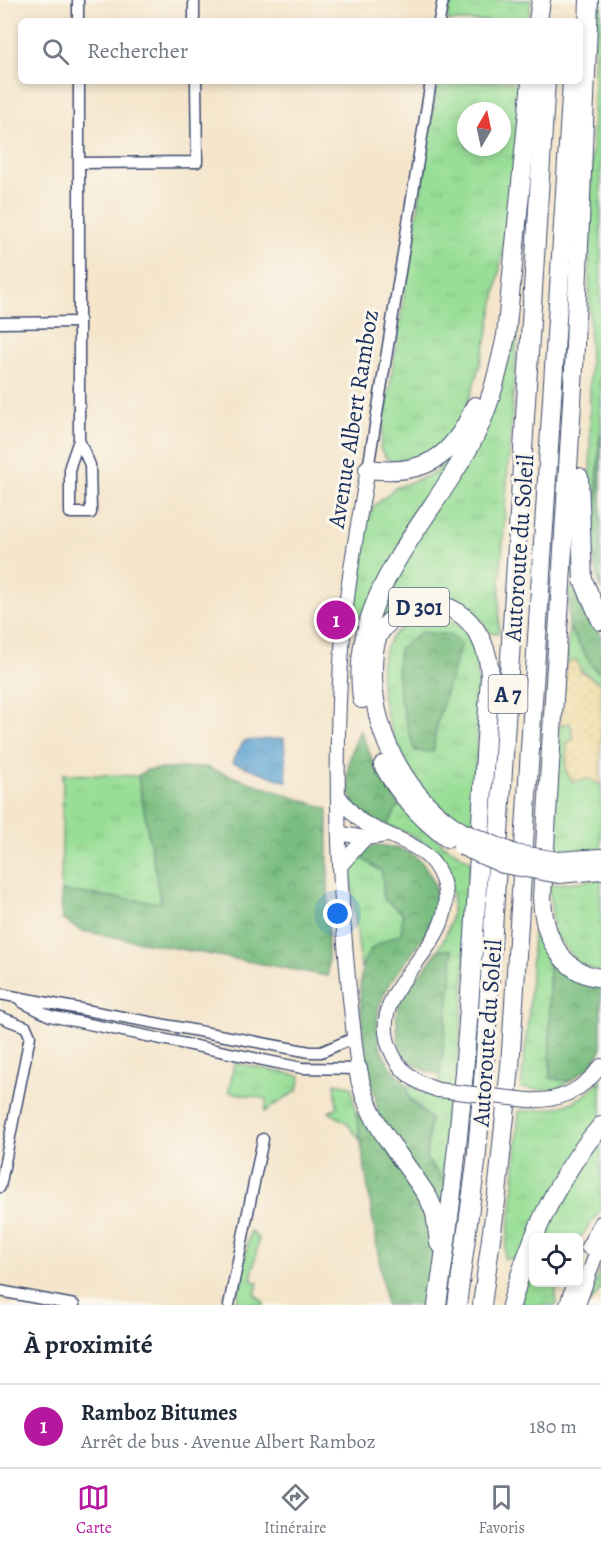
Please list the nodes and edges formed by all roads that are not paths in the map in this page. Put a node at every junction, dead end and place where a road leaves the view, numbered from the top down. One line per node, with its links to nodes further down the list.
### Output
1 (78, 0): 8 (street)
2 (194, 0): 9 (street)
3 (443, 0): 10 (street)
4 (541, 0): 11 (highway)
5 (552, 0): 12 (highway)
6 (577, 0): 13 (highway)
7 (589, 0): 24 (highway)
8 (78, 18)
9 (194, 18)
10 (440, 18)
11 (538, 18)
12 (550, 18)
13 (576, 18)
14 (79, 84): 20 (street)
15 (196, 84): 20 (street)
16 (430, 84): 26 (street, Avenue Albert Ramboz)
17 (531, 84): 21 (highway, D 301)
18 (546, 84): 55 (highway, Autoroute du Soleil / A 7)
19 (572, 84): 56 (highway, Autoroute du Soleil / A 7)
20 (80, 163): 22 (street)
21 (514, 242): 26 (highway); 33 (highway, D 301)
22 (79, 322): 23 (street); 25 (street)
23 (0, 323)
24 (574, 369): 27 (highway); 38 (highway)
25 (79, 440): 25 (street)
26 (368, 469): 28 (main road, Avenue Albert Ramboz)
27 (601, 621)
28 (338, 795): 29 (main road); 30 (main road, Avenue Albert Ramboz)
29 (364, 823): 30 (main road); 31 (main road)
30 (339, 828): 32 (main road); 35 (main road, Avenue Albert Ramboz)
31 (388, 835): 32 (main road); 42 (main road, bridge)
32 (364, 838): 35 (main road)
33 (462, 839): 36 (highway, D 301, bridge); 54 (highway, D 301)
34 (601, 858): 36 (highway, D 301)
35 (341, 865): 41 (main road, Avenue Albert Ramboz)
36 (558, 867): 37 (highway, D 301)
37 (601, 870)
38 (601, 978)
39 (6, 995): 41 (street); 43 (street)
40 (0, 1017): 46 (street)
41 (354, 1038): 43 (main road, Avenue Albert Ramboz)
42 (601, 1066)
43 (358, 1069): 54 (highway)
44 (601, 1126): 57 (highway)
45 (263, 1139): 53 (street)
46 (0, 1187)
47 (601, 1223): 49 (main road)
48 (601, 1240): 59 (main road)
49 (583, 1261)
50 (572, 1287): 58 (main road)
51 (0, 1291): 52 (street)
52 (74, 1305)
53 (229, 1305)
54 (436, 1305)
55 (457, 1305)
56 (482, 1305)
57 (511, 1305)
58 (567, 1305)
59 (578, 1305)

